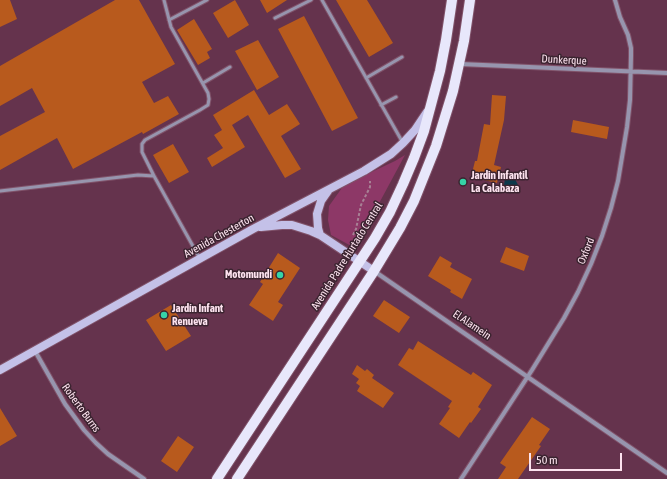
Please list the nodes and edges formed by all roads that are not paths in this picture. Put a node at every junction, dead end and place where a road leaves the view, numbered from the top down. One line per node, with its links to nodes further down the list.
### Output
1 (164, 0): 9 (lane)
2 (207, 0): 9 (lane)
3 (312, 0): 8 (lane)
4 (322, 0): 15 (lane)
5 (452, 0): 18 (main road, Avenida Padre Hurtado Central)
6 (470, 0): 11 (main road)
7 (615, 0): 13 (street, Oxford)
8 (275, 18)
9 (169, 20): 16 (lane)
10 (402, 57): 15 (lane)
11 (460, 64): 13 (street, Dunkerque); 28 (main road)
12 (230, 67): 16 (lane)
13 (631, 72): 14 (street, Dunkerque); 31 (street, Oxford)
14 (667, 73)
15 (366, 78): 19 (lane)
16 (203, 83): 21 (lane)
17 (396, 97): 19 (lane)
18 (432, 103): 20 (main road, Avenida Chesterton); 27 (main road, Avenida Padre Hurtado Central)
19 (381, 105): 20 (lane)
20 (403, 143): 22 (main road, Avenida Chesterton)
21 (154, 176): 23 (lane); 26 (lane)
22 (329, 190): 24 (main road, Avenida Chesterton); 25 (main road)
23 (0, 191)
24 (253, 229): 25 (main road, El Alamein); 26 (main road, Avenida Chesterton)
25 (320, 235): 27 (main road, El Alamein)
26 (200, 258): 29 (main road, Avenida Chesterton)
27 (360, 261): 28 (main road, El Alamein); 34 (main road, Avenida Padre Hurtado Central)
28 (374, 271): 31 (street, El Alamein); 35 (main road)
29 (35, 351): 30 (main road, Avenida Chesterton); 33 (street, Roberto Burns)
30 (0, 370)
31 (528, 376): 32 (street, El Alamein); 36 (street, Oxford)
32 (667, 473)
33 (144, 479)
34 (217, 479)
35 (237, 479)
36 (461, 479)

